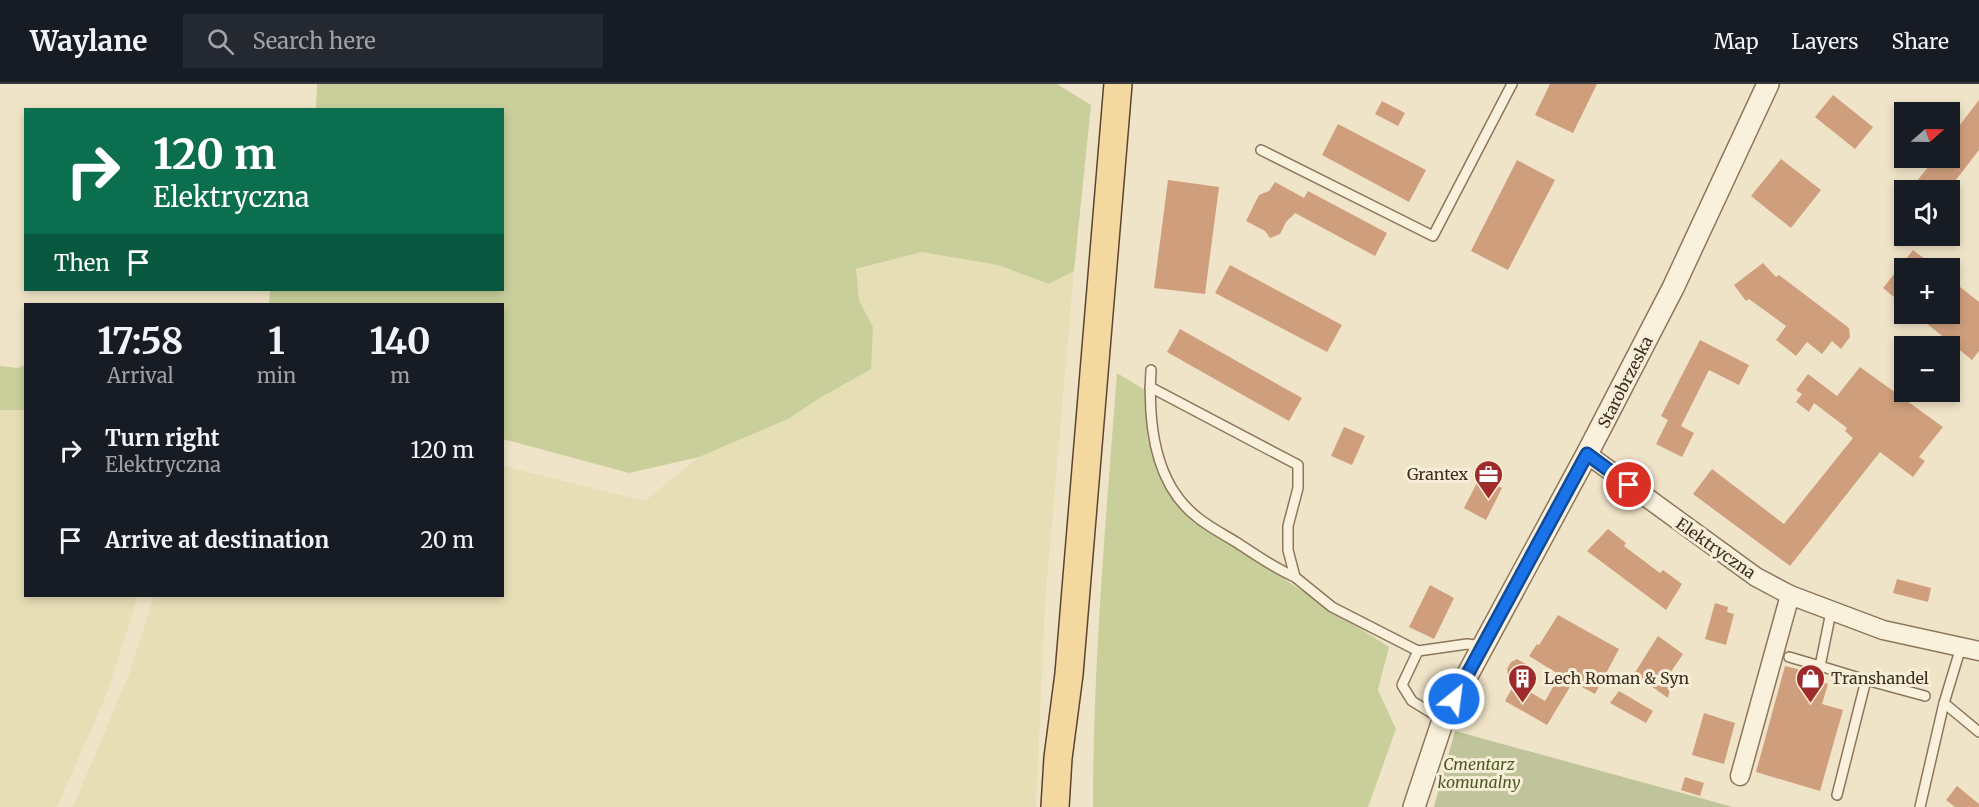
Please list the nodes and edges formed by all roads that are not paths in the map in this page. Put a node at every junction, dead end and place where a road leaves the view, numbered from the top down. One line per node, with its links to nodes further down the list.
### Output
1 (1118, 84): 17 (main road)
2 (1512, 84): 4 (lane)
3 (1768, 84): 7 (street, Starobrzeska)
4 (1261, 150)
5 (1151, 370): 6 (lane)
6 (1150, 387): 8 (lane); 8 (lane)
7 (1587, 454): 9 (street, Elektryczna); 11 (street, Starobrzeska)
8 (1296, 577): 13 (lane)
9 (1790, 595): 10 (street, Elektryczna); 23 (street)
10 (1831, 612): 12 (street, Elektryczna); 16 (lane)
11 (1483, 646): 13 (lane); 21 (street, Starobrzeska)
12 (1961, 647): 14 (street, Elektryczna); 20 (lane)
13 (1418, 651): 21 (lane)
14 (1979, 651)
15 (1789, 657): 16 (lane)
16 (1820, 666): 18 (lane)
17 (1070, 674): 25 (main road); 26 (main road)
18 (1866, 680): 19 (lane); 24 (lane)
19 (1925, 696)
20 (1944, 703): 22 (lane); 28 (lane)
21 (1443, 720): 27 (street, Starobrzeska)
22 (1979, 732)
23 (1740, 776)
24 (1837, 795)
25 (1055, 807)
26 (1069, 807)
27 (1414, 807)
28 (1920, 807)

